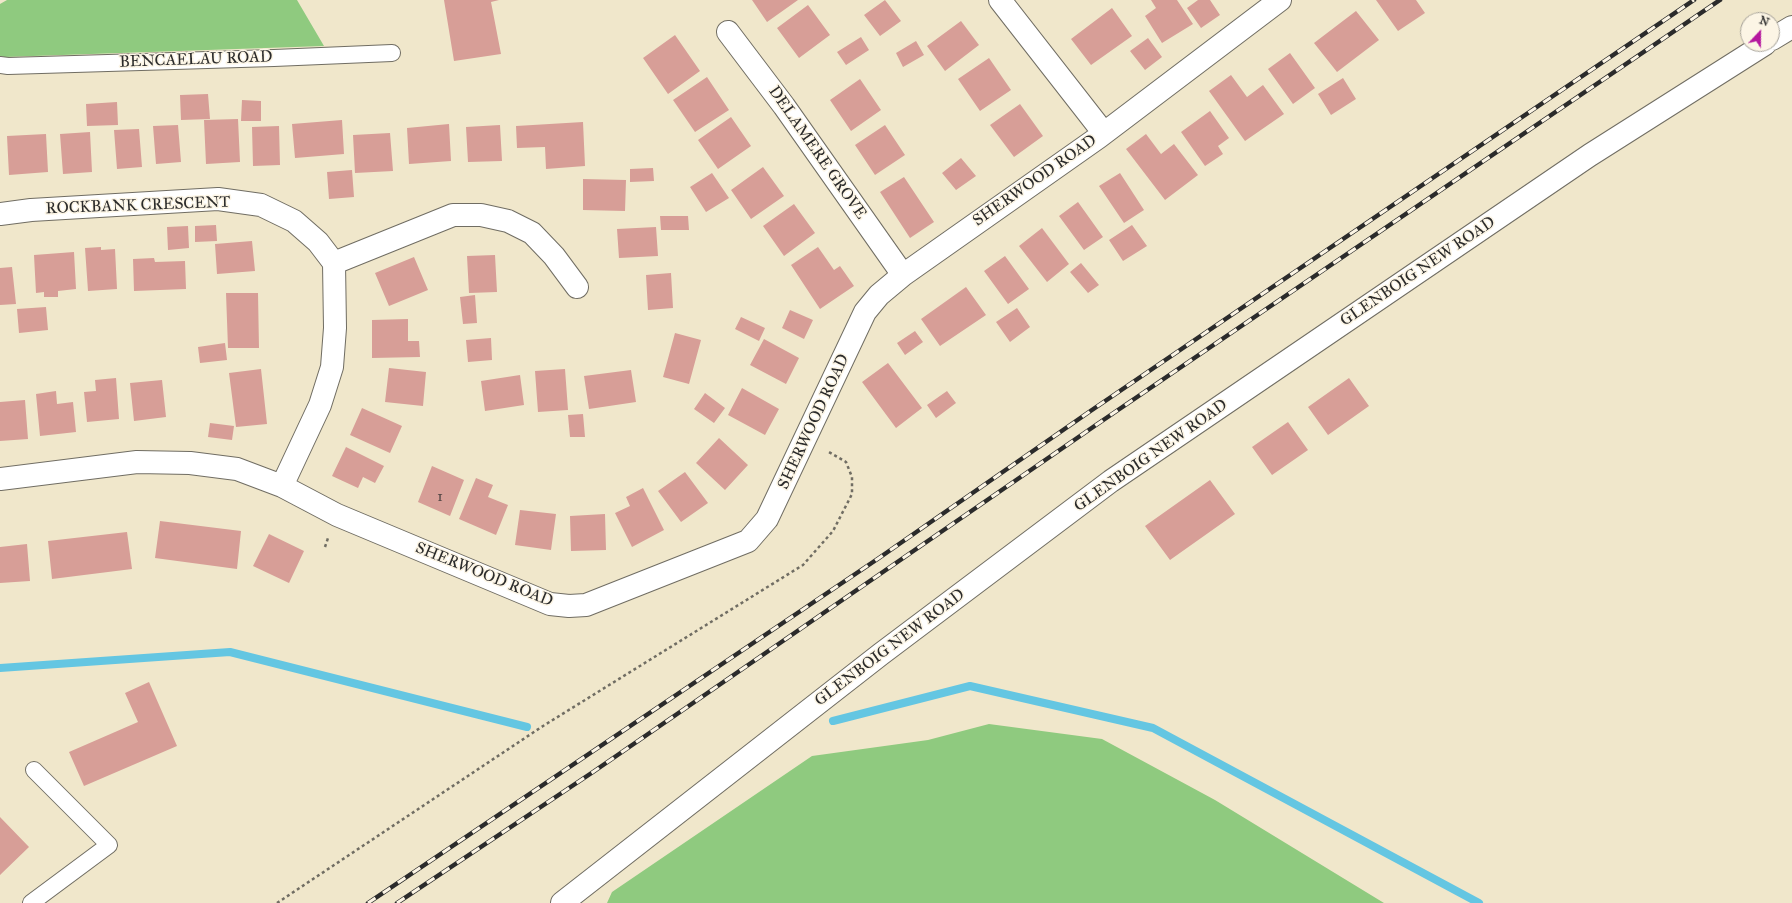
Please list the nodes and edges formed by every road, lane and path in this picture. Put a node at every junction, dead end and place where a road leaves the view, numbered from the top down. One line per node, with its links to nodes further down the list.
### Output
1 (1000, 0): 9 (street)
2 (1280, 0): 9 (street, SHERWOOD ROAD)
3 (1792, 27): 5 (street)
4 (728, 32): 12 (street, DELAMERE GROVE)
5 (1780, 34)
6 (1752, 52): 20 (street, GLENBOIG NEW ROAD)
7 (392, 53): 8 (lane, BENCAELAU ROAD)
8 (0, 65)
9 (1103, 132): 12 (street, SHERWOOD ROAD)
10 (0, 214): 11 (street, ROCKBANK CRESCENT)
11 (334, 263): 13 (street); 16 (street)
12 (903, 275): 14 (street, SHERWOOD ROAD)
13 (577, 287)
14 (804, 442): 16 (street, SHERWOOD ROAD); 19 (path)
15 (0, 480): 16 (street)
16 (282, 486)
17 (34, 770): 18 (lane)
18 (31, 903)
19 (277, 903)
20 (562, 903)

